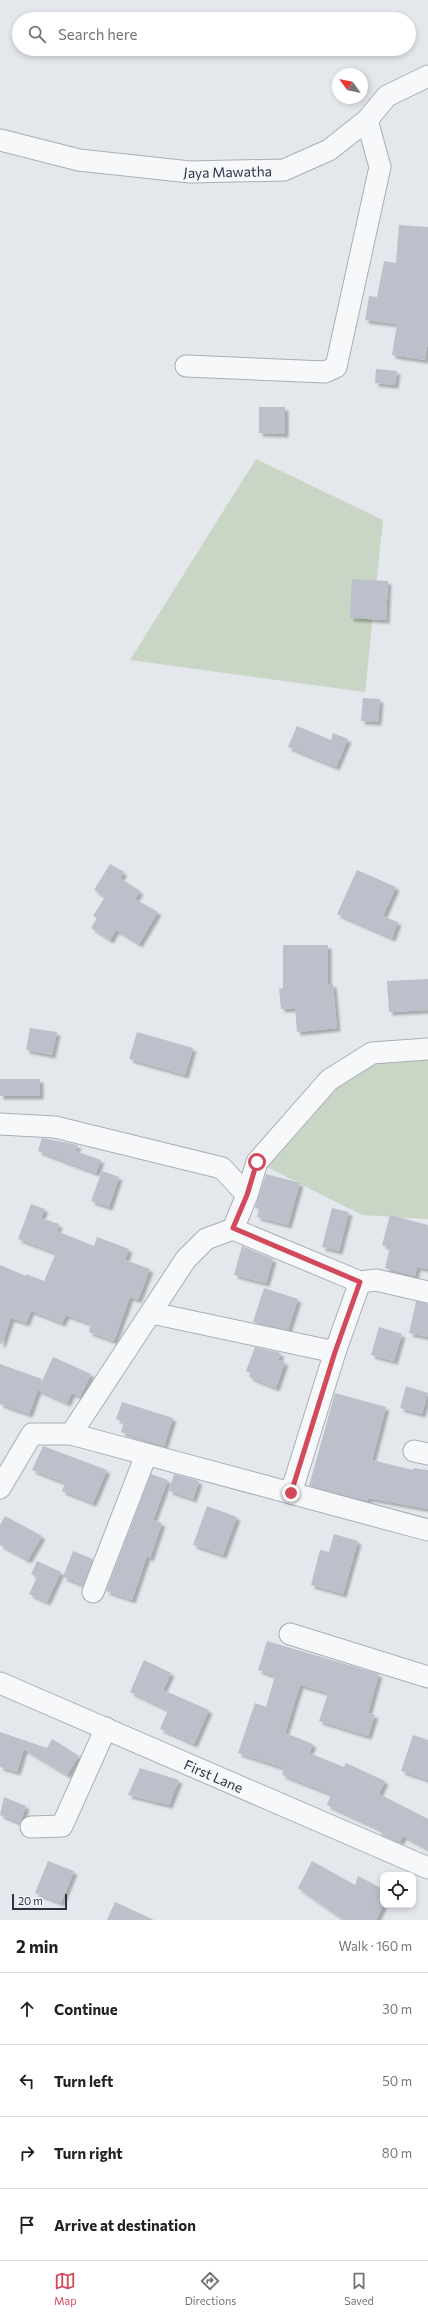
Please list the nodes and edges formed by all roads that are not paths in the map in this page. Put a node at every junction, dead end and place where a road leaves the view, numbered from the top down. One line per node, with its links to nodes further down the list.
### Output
1 (428, 76): 2 (street, Jaya Mawatha)
2 (367, 120): 3 (street, Jaya Mawatha); 4 (street)
3 (0, 140)
4 (186, 366)
5 (428, 1049): 7 (street)
6 (0, 1124): 7 (street)
7 (247, 1195): 8 (street)
8 (233, 1228): 9 (street); 11 (street)
9 (360, 1282): 10 (street); 12 (street)
10 (428, 1292)
11 (152, 1313): 12 (street); 13 (street)
12 (335, 1352): 16 (street)
13 (71, 1434): 14 (street); 15 (street)
14 (146, 1455): 16 (street); 18 (street)
15 (0, 1488)
16 (291, 1493): 17 (street)
17 (428, 1530)
18 (93, 1592)
19 (290, 1634): 20 (street)
20 (428, 1677)
21 (0, 1683): 22 (street, First Lane)
22 (106, 1728): 23 (street); 24 (street, First Lane)
23 (31, 1827)
24 (428, 1868)

